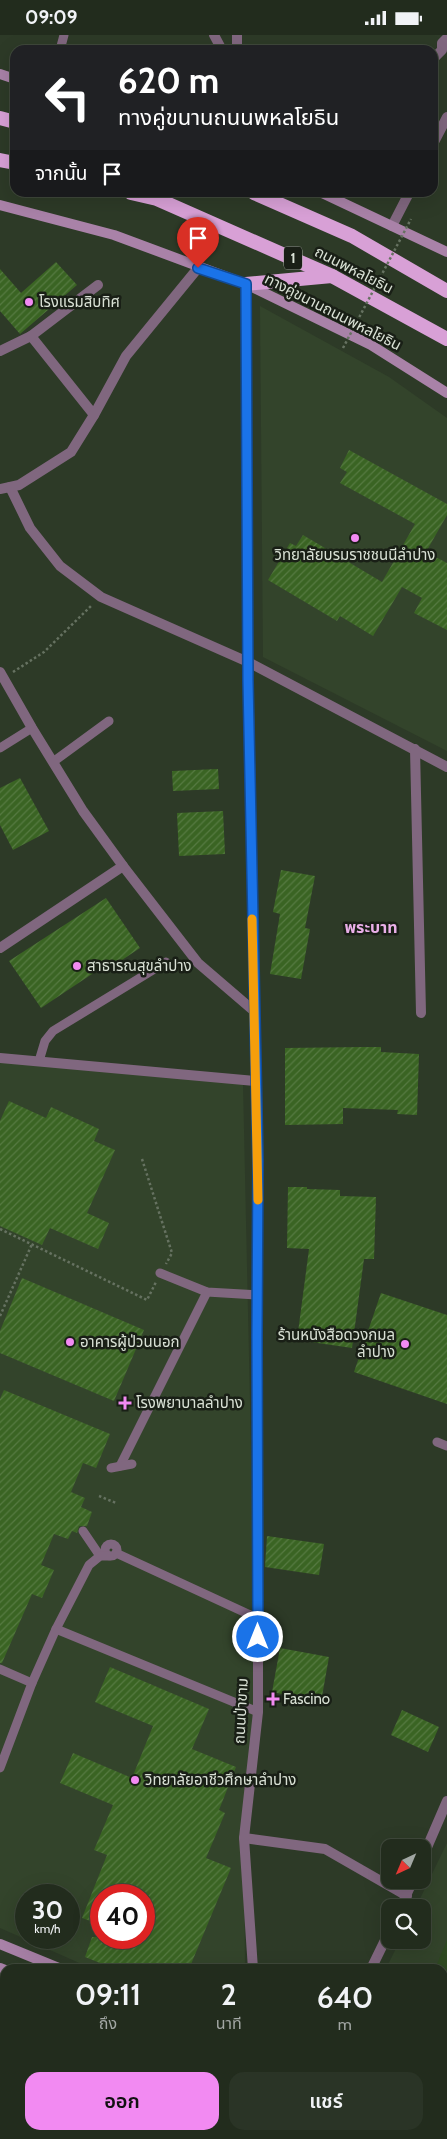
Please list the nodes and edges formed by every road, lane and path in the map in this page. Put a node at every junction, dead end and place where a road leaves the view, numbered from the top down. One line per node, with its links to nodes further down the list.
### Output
1 (443, 38): 2 (street)
2 (438, 54)
3 (447, 117): 4 (street)
4 (438, 134)
5 (148, 197): 14 (highway, ถนนพหลโยธิน / 1)
6 (263, 197): 17 (highway, ถนนพหลโยธิน)
7 (330, 197): 11 (main road)
8 (407, 197): 11 (street)
9 (0, 205): 13 (main road, ทางคู่ขนานถนนพหลโยธิน)
10 (411, 219): 20 (path, bridge)
11 (392, 226): 12 (main road)
12 (447, 252)
13 (198, 268): 15 (main road, ทางคู่ขนานถนนพหลโยธิน); 23 (street)
14 (332, 275): 15 (highway); 19 (highway, ถนนพหลโยธิน / 1)
15 (246, 284): 22 (main road, ทางคู่ขนานถนนพหลโยธิน); 26 (street, ถนนป่าขาม)
16 (98, 285): 18 (street)
17 (447, 291)
18 (31, 336): 21 (street); 23 (street)
19 (447, 339)
20 (343, 348)
21 (0, 351)
22 (447, 393)
23 (94, 415): 24 (street)
24 (5, 488): 25 (street)
25 (100, 597): 26 (street); 27 (path)
26 (248, 662): 31 (street); 37 (street, ถนนป่าขาม)
27 (2, 675): 29 (street)
28 (109, 721): 32 (lane)
29 (32, 728): 30 (lane); 32 (street)
30 (0, 748)
31 (415, 749): 33 (street); 38 (street)
32 (53, 762): 34 (street)
33 (447, 767)
34 (123, 866): 35 (street); 37 (street)
35 (0, 948)
36 (166, 962): 40 (lane)
37 (254, 1011): 41 (street, ถนนป่าขาม)
38 (422, 1013)
39 (0, 1058): 40 (street)
40 (39, 1061): 41 (street)
41 (255, 1081): 47 (street, ถนนป่าขาม)
42 (142, 1159): 45 (path)
43 (0, 1229): 44 (path)
44 (32, 1245): 45 (path); 49 (path)
45 (160, 1273): 46 (lane)
46 (207, 1292): 47 (lane); 53 (lane)
47 (258, 1295): 58 (street, ถนนป่าขาม)
48 (0, 1302): 49 (path)
49 (5, 1304): 50 (path)
50 (0, 1316)
51 (438, 1442): 52 (lane)
52 (447, 1446)
53 (132, 1464)
54 (98, 1496): 55 (path)
55 (116, 1503)
56 (83, 1531): 57 (lane)
57 (108, 1555): 58 (lane); 59 (lane)
58 (259, 1619): 62 (street, ถนนป่าขาม)
59 (56, 1629): 61 (lane); 62 (lane)
60 (0, 1669): 61 (lane)
61 (32, 1683): 63 (lane)
62 (258, 1713): 65 (street, ถนนป่าขาม)
63 (0, 1769)
64 (447, 1801): 66 (street)
65 (244, 1838): 68 (street); 73 (street, ถนนป่าขาม)
66 (431, 1839)
67 (409, 1889): 68 (street)
68 (407, 1895): 69 (street)
69 (405, 1899)
70 (0, 1944): 72 (main road)
71 (381, 1948): 74 (street)
72 (49, 1964)
73 (253, 1964)
74 (373, 1964)

